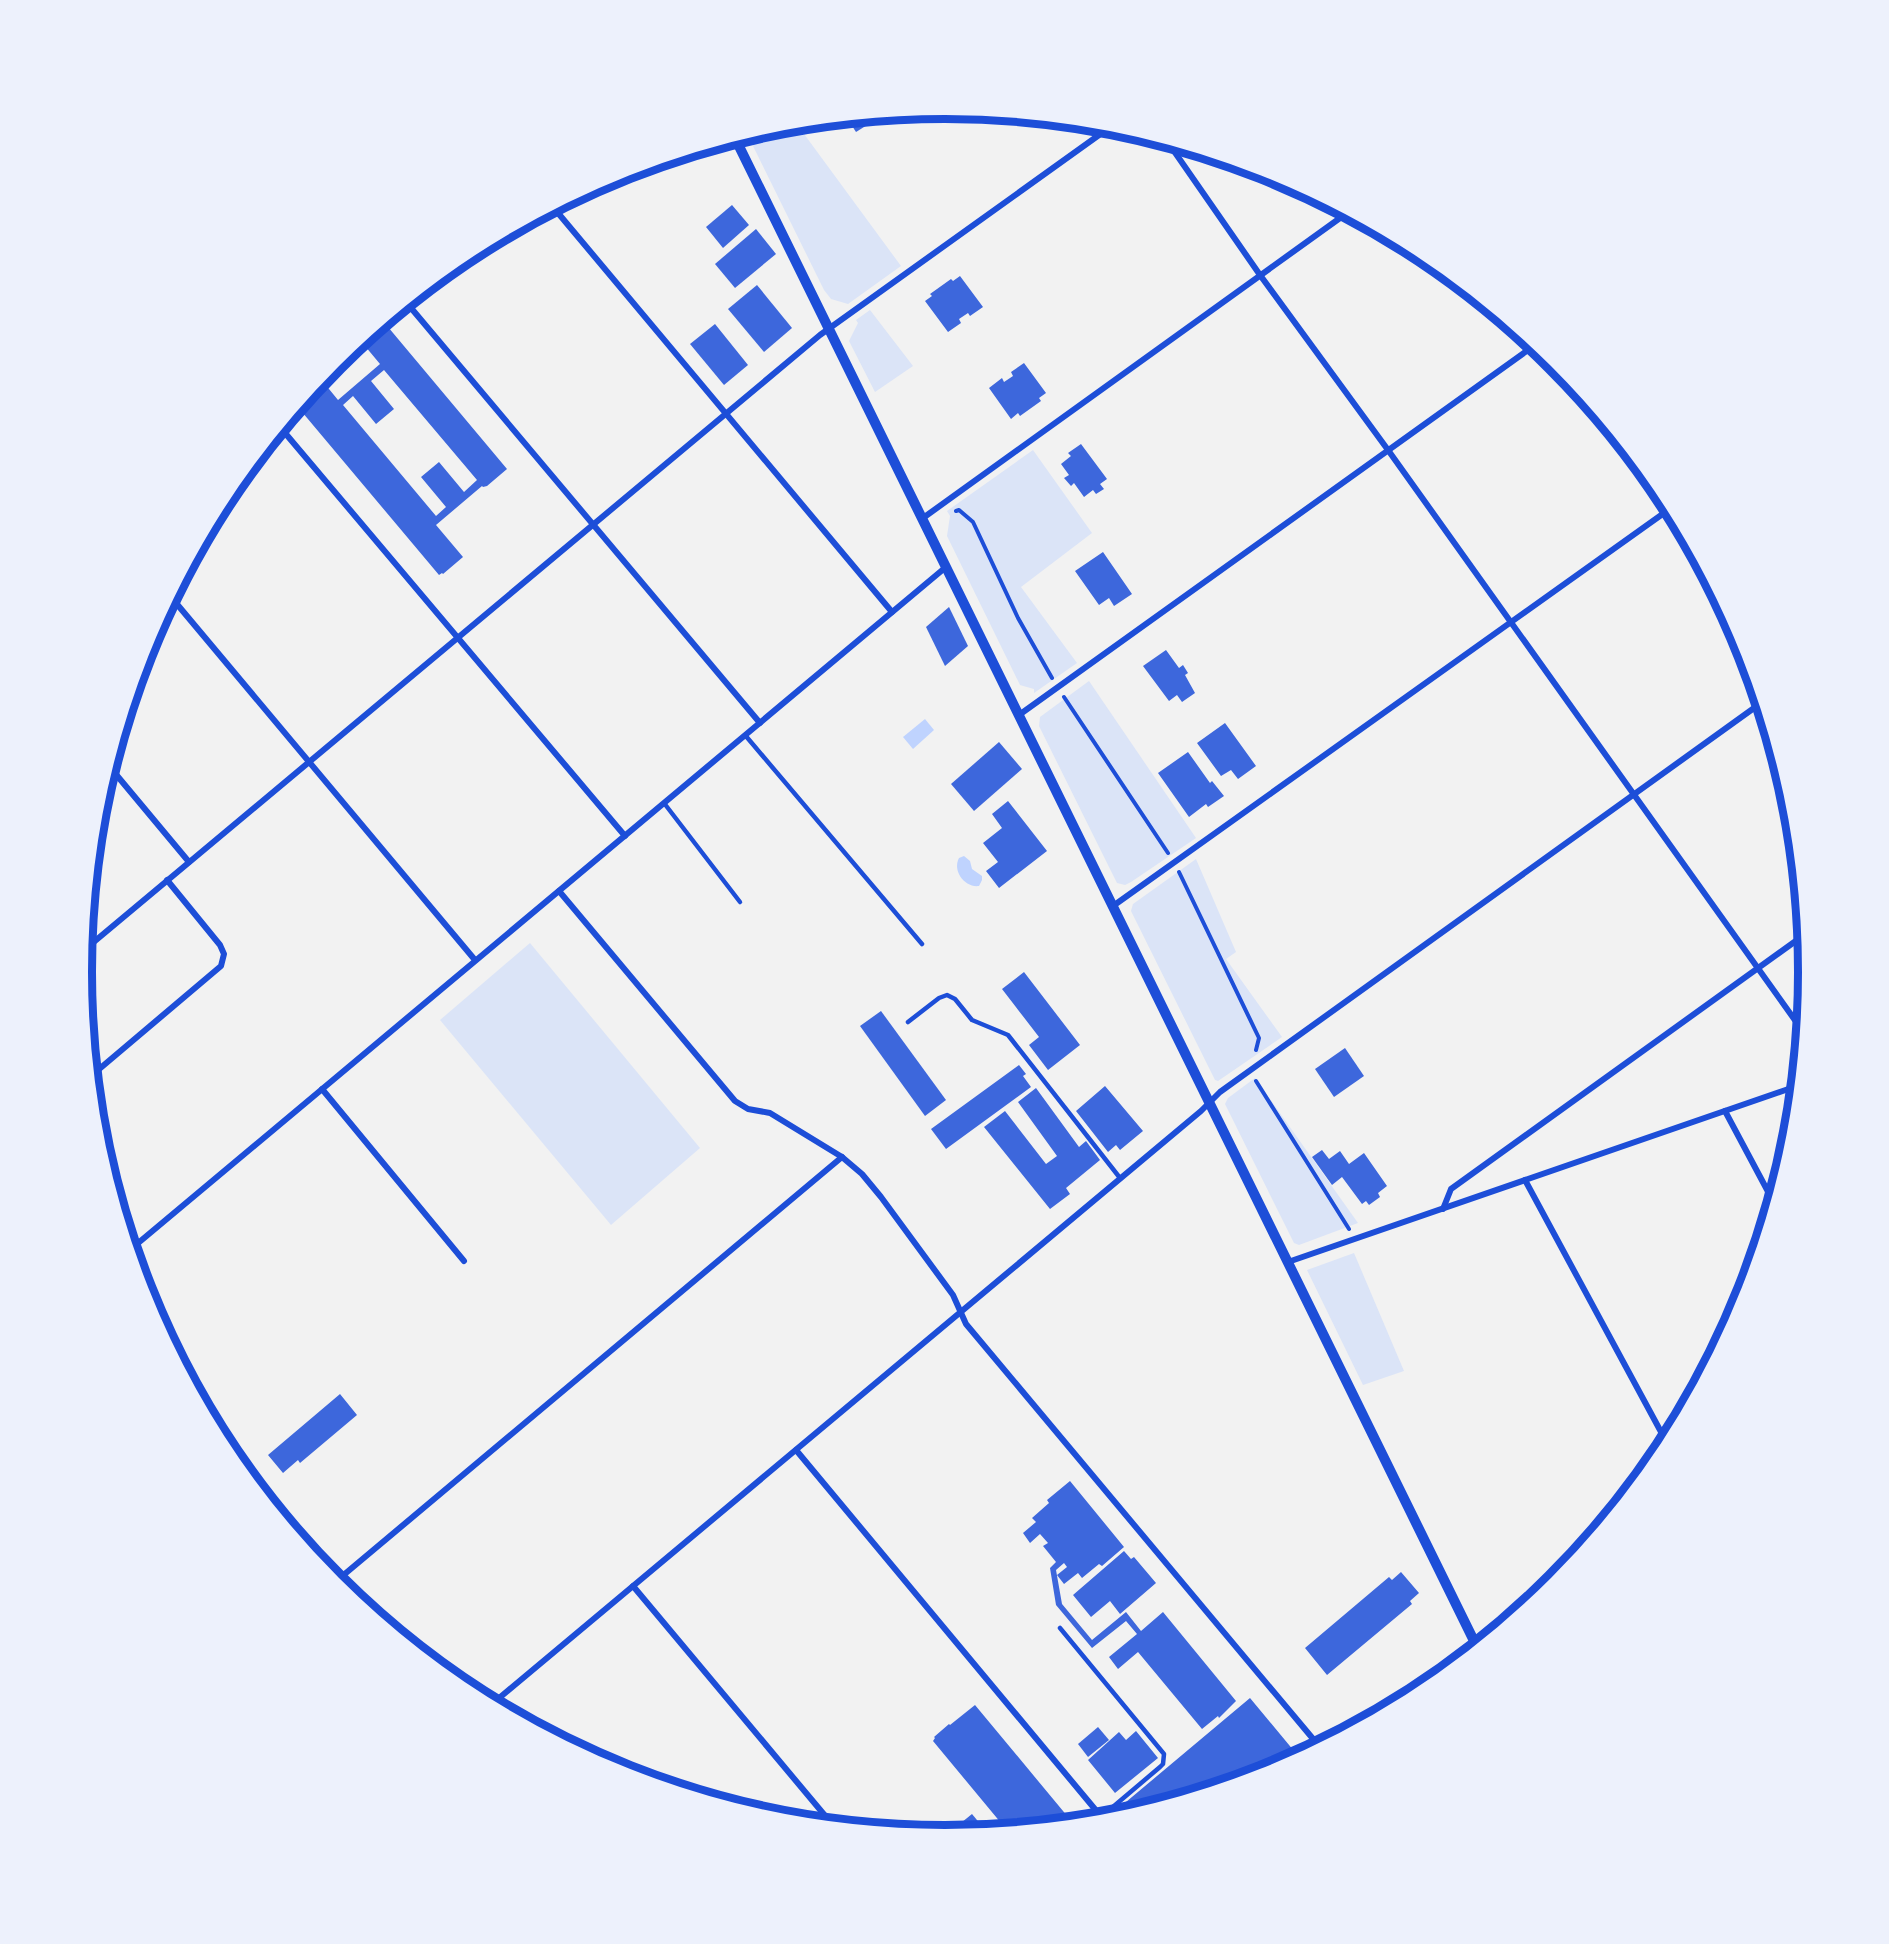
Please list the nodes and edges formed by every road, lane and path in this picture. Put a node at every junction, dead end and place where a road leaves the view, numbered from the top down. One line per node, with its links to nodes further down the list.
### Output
1 (1101, 133): 8 (street)
2 (738, 145): 8 (street)
3 (1174, 151): 6 (street)
4 (557, 212): 10 (street)
5 (1341, 217): 6 (street)
6 (1260, 275): 12 (street); 14 (street)
7 (410, 307): 15 (street)
8 (829, 328): 10 (street); 14 (street)
9 (1528, 350): 12 (street)
10 (725, 413): 15 (street); 18 (street)
11 (285, 433): 20 (street)
12 (1388, 450): 19 (street); 22 (street)
13 (1663, 513): 19 (street)
14 (923, 518): 16 (street)
15 (593, 525): 20 (street); 23 (street)
16 (946, 567): 18 (street); 22 (street)
17 (176, 603): 25 (street)
18 (892, 612): 23 (street)
19 (1510, 622): 27 (street); 34 (street)
20 (458, 638): 25 (street); 29 (street)
21 (1755, 707): 27 (street)
22 (1019, 715): 34 (street)
23 (759, 723): 24 (street)
24 (745, 735): 28 (street); 37 (lane)
25 (308, 761): 30 (street); 38 (street)
26 (116, 774): 30 (street)
27 (1634, 794): 39 (street); 45 (street)
28 (664, 803): 29 (street); 33 (lane)
29 (625, 836): 32 (street)
30 (189, 862): 31 (street)
31 (167, 880): 36 (street); 42 (street)
32 (559, 891): 38 (street); 47 (street)
33 (740, 902)
34 (1113, 906): 45 (street)
35 (1797, 940): 39 (street)
36 (93, 943)
37 (922, 944)
38 (475, 960): 43 (street)
39 (1759, 968): 41 (street); 51 (street)
40 (908, 1022): 48 (lane)
41 (1796, 1022)
42 (98, 1070)
43 (322, 1089): 52 (street); 53 (street)
44 (1789, 1089): 46 (street)
45 (1210, 1102): 48 (street); 54 (street)
46 (1725, 1111): 49 (street); 50 (street)
47 (842, 1157): 55 (street); 58 (street)
48 (1120, 1178): 55 (street)
49 (1525, 1180): 51 (street); 56 (street)
50 (1768, 1192)
51 (1443, 1209): 54 (street)
52 (137, 1244)
53 (464, 1261)
54 (1288, 1262): 61 (street)
55 (962, 1311): 57 (street); 63 (street)
56 (1662, 1433)
57 (796, 1450): 59 (street); 65 (street)
58 (342, 1576)
59 (633, 1586): 62 (street); 66 (street)
60 (1060, 1628): 64 (lane)
61 (1474, 1641)
62 (499, 1699)
63 (1314, 1740)
64 (1113, 1809)
65 (1096, 1811)
66 (826, 1817)

